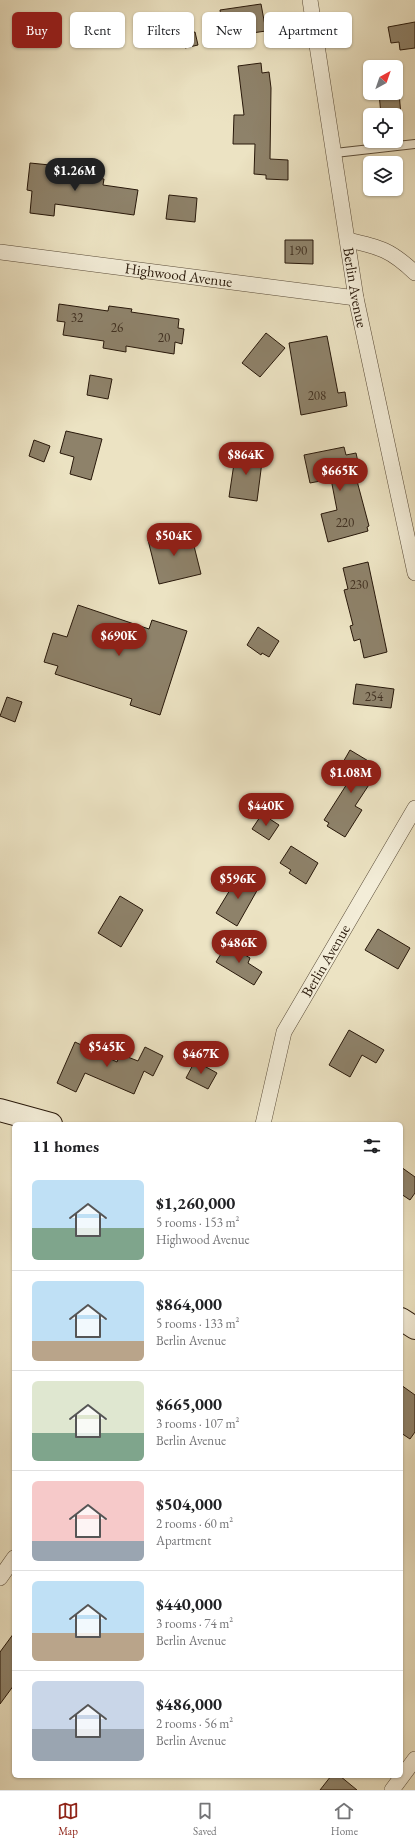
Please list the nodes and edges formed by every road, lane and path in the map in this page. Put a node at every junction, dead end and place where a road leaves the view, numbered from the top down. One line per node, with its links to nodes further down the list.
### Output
1 (310, 0): 3 (street, Berlin Avenue)
2 (415, 144): 3 (lane)
3 (335, 153): 4 (street, Berlin Avenue)
4 (348, 240): 6 (street); 7 (street, Berlin Avenue)
5 (0, 252): 7 (street, Highwood Avenue)
6 (415, 273)
7 (356, 298): 8 (street, Berlin Avenue)
8 (415, 573)
9 (415, 808): 12 (street, Berlin Avenue)
10 (0, 1110): 11 (main road)
11 (44, 1122)
12 (262, 1122)
13 (403, 1320): 14 (main road)
14 (415, 1328)
15 (12, 1561): 16 (street)
16 (0, 1578)
17 (415, 1759): 18 (street)
18 (403, 1775)
19 (401, 1778): 20 (street)
20 (392, 1790)

